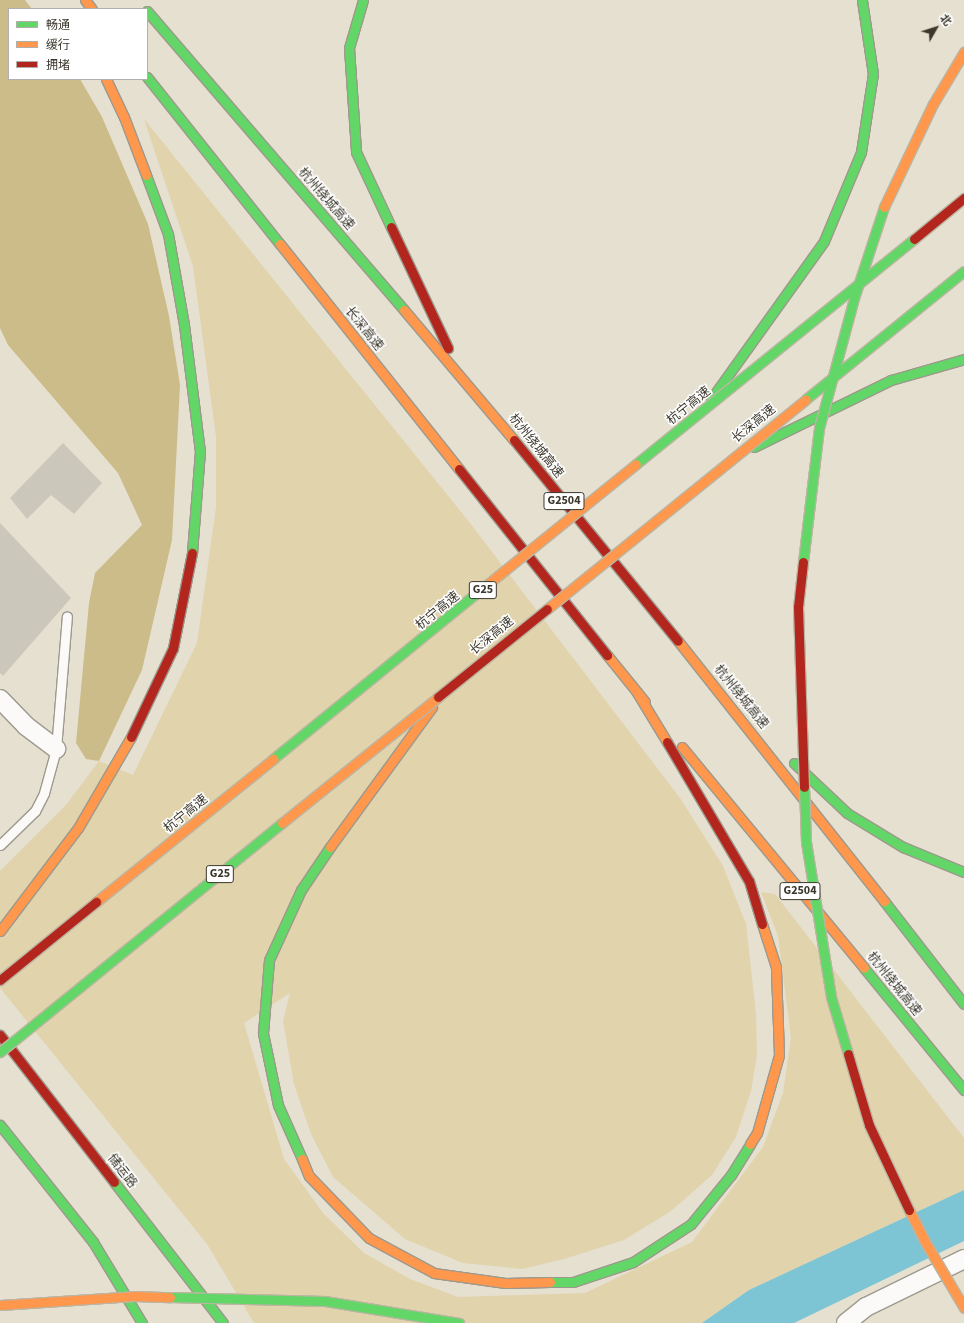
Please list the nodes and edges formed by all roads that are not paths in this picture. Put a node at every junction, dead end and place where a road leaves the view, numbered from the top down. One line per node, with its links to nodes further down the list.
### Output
1 (85, 0): 4 (main road)
2 (363, 0): 12 (main road)
3 (862, 0): 13 (main road, bridge)
4 (91, 8)
5 (148, 13): 12 (main road, 杭州绕城高速 / G2504)
6 (964, 52): 34 (main road, bridge)
7 (148, 78): 16 (main road, 长深高速)
8 (106, 80): 25 (main road)
9 (964, 198): 13 (main road, 杭宁高速 / G25, bridge)
10 (964, 271): 14 (main road, 长深高速 / G25, bridge)
11 (964, 360): 14 (main road, bridge)
12 (459, 373): 19 (main road, 杭州绕城高速 / G2504)
13 (703, 411): 26 (main road, 杭宁高速 / G25, bridge)
14 (737, 455): 17 (main road, 长深高速 / G25, bridge)
15 (67, 616): 21 (lane)
16 (636, 691): 17 (main road, bridge); 30 (main road, 杭州绕城高速 / G2504)
17 (440, 695): 29 (main road, G25, bridge)
18 (0, 699): 21 (street)
19 (727, 700): 20 (main road); 27 (main road, 杭州绕城高速 / G2504)
20 (767, 738)
21 (56, 749): 23 (lane)
22 (784, 754): 24 (main road)
23 (0, 845)
24 (964, 872)
25 (0, 931)
26 (0, 980)
27 (964, 1004)
28 (0, 1035): 36 (main road, 储运路)
29 (0, 1052)
30 (964, 1090)
31 (0, 1124): 35 (main road)
32 (964, 1260): 38 (street)
33 (0, 1305): 37 (main road, bridge)
34 (964, 1308)
35 (142, 1323)
36 (223, 1323)
37 (459, 1323)
38 (846, 1323)

